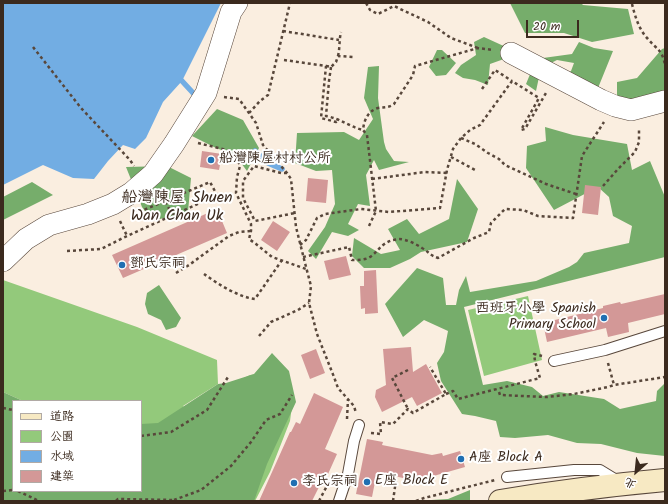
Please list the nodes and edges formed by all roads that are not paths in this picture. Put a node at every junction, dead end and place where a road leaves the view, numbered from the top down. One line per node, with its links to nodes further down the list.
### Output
1 (237, 3): 4 (street)
2 (511, 54): 3 (street)
3 (665, 100)
4 (3, 261)
5 (665, 331): 6 (lane)
6 (554, 361)
7 (358, 428): 11 (lane)
8 (507, 477): 10 (lane)
9 (665, 480): 10 (main road)
10 (622, 484): 12 (main road)
11 (339, 501)
12 (500, 501)

